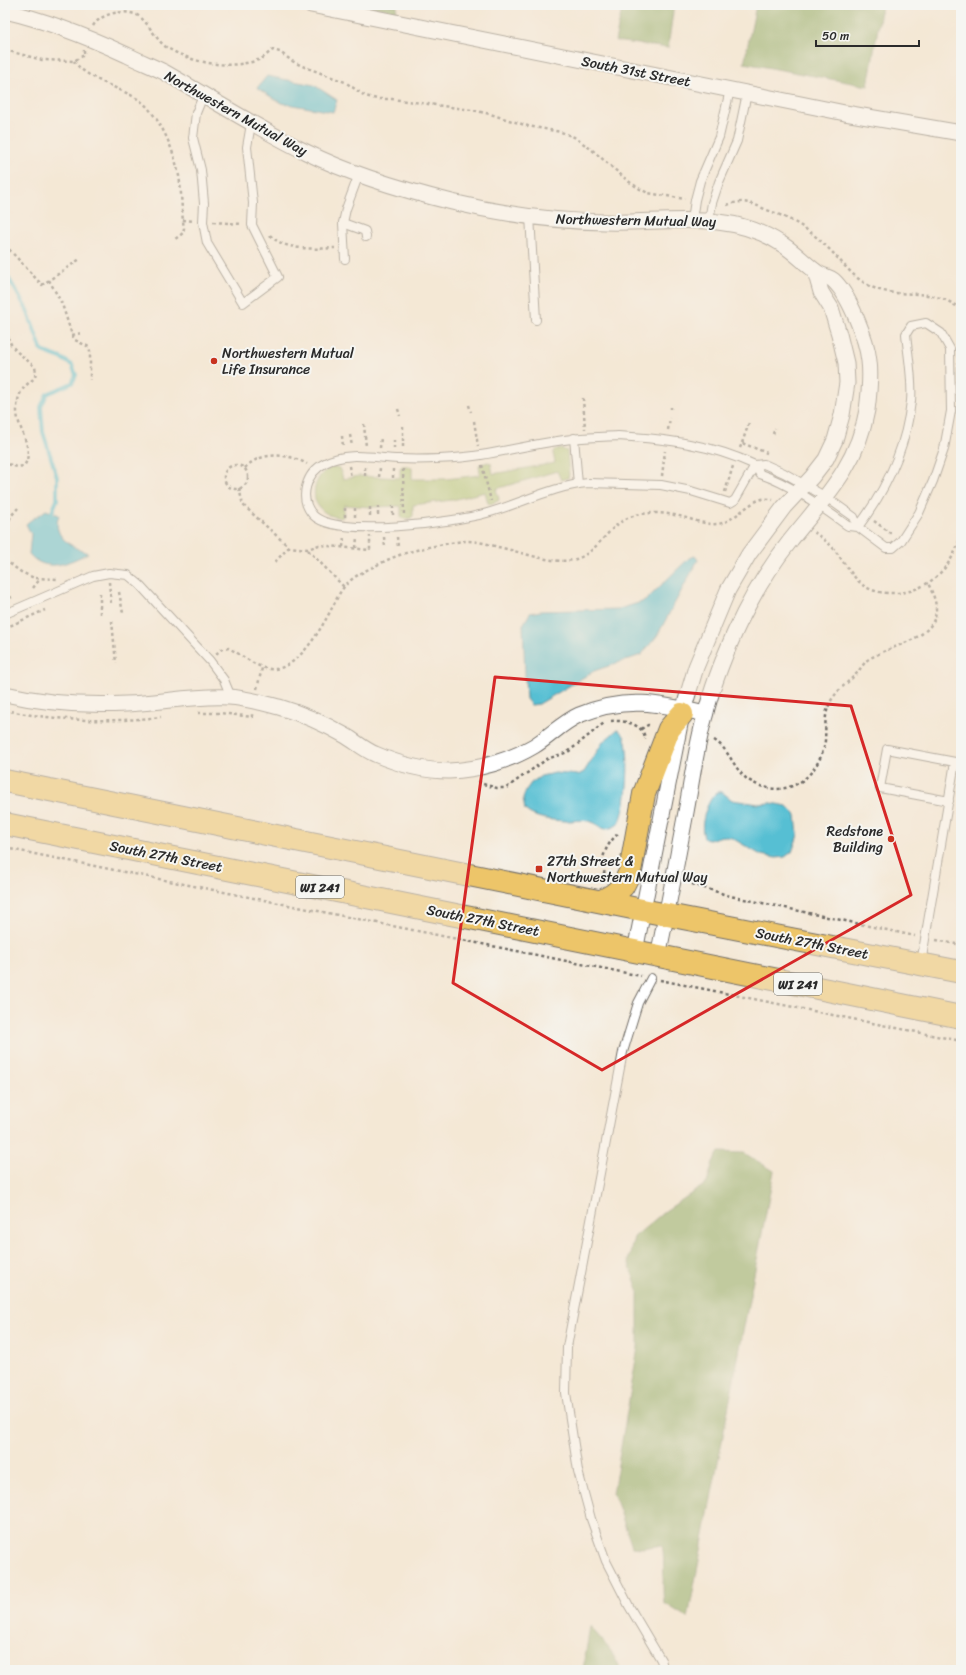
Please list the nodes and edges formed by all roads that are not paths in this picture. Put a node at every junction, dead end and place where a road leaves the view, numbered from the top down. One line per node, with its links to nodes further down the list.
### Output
1 (311, 5): 3 (street, South 31st Street)
2 (5, 11): 5 (street, Northwestern Mutual Way)
3 (730, 90): 4 (street, South 31st Street); 10 (lane)
4 (747, 93): 7 (street, South 31st Street); 11 (lane)
5 (203, 96): 6 (street, Northwestern Mutual Way); 6 (lane)
6 (251, 124): 8 (street, Northwestern Mutual Way)
7 (961, 133)
8 (359, 174): 9 (street, Northwestern Mutual Way); 12 (lane)
9 (530, 216): 10 (street, Northwestern Mutual Way); 16 (lane)
10 (692, 220): 11 (street, Northwestern Mutual Way)
11 (709, 220): 15 (street, Northwestern Mutual Way)
12 (343, 223): 13 (lane); 14 (lane)
13 (366, 237)
14 (345, 259)
15 (816, 271): 20 (street); 21 (street, Northwestern Mutual Way)
16 (536, 320)
17 (574, 438): 18 (lane); 19 (lane); 19 (lane)
18 (755, 465): 19 (lane); 20 (lane)
19 (578, 484)
20 (802, 488): 21 (lane); 26 (street)
21 (822, 501): 22 (lane); 27 (street, Northwestern Mutual Way)
22 (858, 527): 22 (lane)
23 (5, 614): 25 (lane)
24 (5, 694): 25 (street)
25 (231, 697): 26 (street)
26 (682, 711): 27 (street); 31 (main road); 32 (street)
27 (705, 714): 33 (street, Northwestern Mutual Way)
28 (5, 781): 31 (main road, South 27th Street)
29 (949, 801): 29 (lane); 36 (lane)
30 (5, 824): 34 (main road, South 27th Street / WI 241)
31 (602, 892): 32 (main road, South 27th Street)
32 (642, 910): 33 (main road, South 27th Street); 34 (street)
33 (666, 915): 35 (street, Northwestern Mutual Way); 36 (main road, South 27th Street)
34 (634, 951): 35 (main road, South 27th Street / WI 241)
35 (658, 956): 39 (main road, South 27th Street / WI 241)
36 (921, 964): 37 (main road, South 27th Street)
37 (961, 972)
38 (651, 978): 40 (lane)
39 (961, 1017)
40 (664, 1670)

